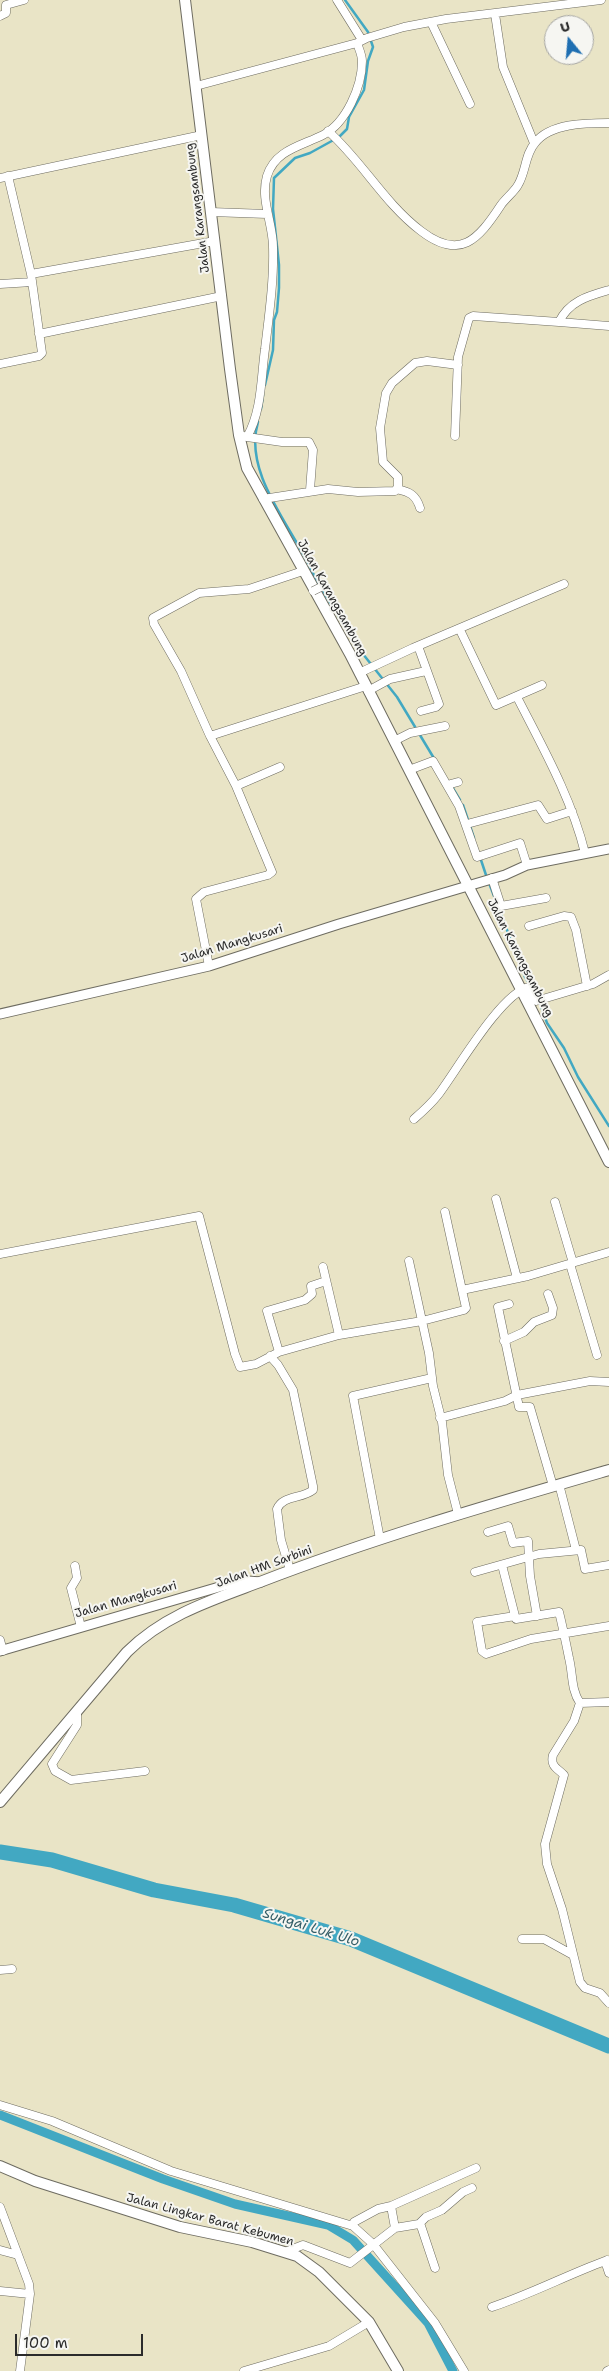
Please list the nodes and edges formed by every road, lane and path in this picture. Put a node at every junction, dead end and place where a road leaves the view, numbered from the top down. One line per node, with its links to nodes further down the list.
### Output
1 (24, 0): 6 (street)
2 (185, 0): 9 (main road, Jalan Karangsambung)
3 (336, 0): 8 (street)
4 (601, 0): 5 (street)
5 (494, 14): 7 (street); 14 (street)
6 (0, 16)
7 (431, 22): 8 (street); 10 (street)
8 (365, 39): 9 (street); 13 (street)
9 (196, 86): 12 (main road, Jalan Karangsambung)
10 (470, 104)
11 (609, 123): 14 (street)
12 (202, 135): 15 (street); 16 (main road, Jalan Karangsambung)
13 (333, 136): 14 (street); 17 (street)
14 (534, 143)
15 (4, 177): 19 (street)
16 (211, 212): 17 (street); 18 (main road, Jalan Karangsambung)
17 (267, 214): 29 (street)
18 (215, 241): 19 (street); 22 (main road, Jalan Karangsambung)
19 (31, 278): 20 (street); 25 (street)
20 (0, 284)
21 (609, 290): 23 (street)
22 (222, 296): 25 (street); 29 (main road, Jalan Karangsambung)
23 (559, 322): 24 (street); 27 (street)
24 (609, 326)
25 (39, 334): 26 (street)
26 (0, 364)
27 (458, 365): 28 (street); 30 (street)
28 (455, 436)
29 (249, 437): 31 (street); 32 (main road, Jalan Karangsambung)
30 (397, 489): 31 (street); 33 (street)
31 (310, 490): 32 (street)
32 (264, 498): 34 (main road, Jalan Karangsambung)
33 (420, 508)
34 (303, 571): 39 (main road, Jalan Karangsambung); 45 (street)
35 (564, 584): 36 (street)
36 (460, 630): 37 (street); 42 (street)
37 (418, 646): 38 (street); 39 (street)
38 (426, 671): 41 (street); 43 (street)
39 (360, 673): 41 (main road, Jalan Karangsambung)
40 (542, 685): 42 (street)
41 (367, 688): 45 (street); 46 (main road, Jalan Karangsambung)
42 (516, 697): 52 (street)
43 (421, 711)
44 (445, 726): 46 (street)
45 (210, 736): 51 (street)
46 (394, 741): 48 (main road, Jalan Karangsambung)
47 (280, 767): 51 (street)
48 (409, 770): 50 (street); 58 (main road, Jalan Karangsambung)
49 (458, 782): 50 (street)
50 (448, 785): 53 (street)
51 (236, 786): 61 (street)
52 (572, 810): 53 (street); 55 (street)
53 (467, 824): 56 (street)
54 (609, 849): 55 (street, Jalan Mangkusari)
55 (585, 853): 56 (street, Jalan Mangkusari)
56 (527, 865): 57 (street, Jalan Mangkusari)
57 (489, 880): 58 (street, Jalan Mangkusari); 59 (street)
58 (469, 886): 61 (street, Jalan Mangkusari); 64 (main road, Jalan Karangsambung)
59 (546, 898)
60 (530, 926): 63 (street)
61 (208, 966): 65 (street, Jalan Mangkusari)
62 (609, 975): 63 (street)
63 (587, 986): 64 (street)
64 (522, 989): 66 (street); 67 (main road, Jalan Karangsambung)
65 (0, 1014)
66 (414, 1119)
67 (609, 1162)
68 (496, 1199): 76 (street)
69 (555, 1202): 74 (street)
70 (445, 1212): 78 (street)
71 (609, 1252): 74 (street)
72 (0, 1254): 86 (street)
73 (409, 1261): 81 (street)
74 (572, 1263): 76 (street); 85 (street)
75 (323, 1267): 77 (street)
76 (517, 1278): 78 (street)
77 (326, 1281): 82 (street); 84 (street)
78 (462, 1290): 81 (street)
79 (548, 1294): 83 (street)
80 (509, 1304): 83 (street)
81 (422, 1321): 82 (street); 87 (street)
82 (339, 1335): 84 (street)
83 (504, 1341): 89 (street)
84 (279, 1352): 86 (street)
85 (597, 1355)
86 (270, 1356): 101 (street)
87 (432, 1378): 90 (street); 95 (street)
88 (609, 1382): 89 (street)
89 (517, 1395): 90 (street); 92 (street)
90 (440, 1418): 93 (street)
91 (609, 1470): 92 (main road, Jalan HM Sarbini)
92 (556, 1485): 93 (main road, Jalan HM Sarbini); 96 (street)
93 (458, 1514): 95 (main road, Jalan HM Sarbini)
94 (488, 1532): 97 (street)
95 (380, 1539): 101 (main road, Jalan HM Sarbini)
96 (576, 1550): 97 (street); 99 (street)
97 (528, 1557): 98 (street); 105 (street)
98 (502, 1564): 102 (street); 104 (street)
99 (609, 1565)
100 (75, 1566): 107 (street)
101 (290, 1570): 103 (main road, Jalan HM Sarbini)
102 (475, 1572)
103 (261, 1582): 107 (street, Jalan Mangkusari); 113 (main road, Jalan HM Sarbini)
104 (515, 1616): 105 (street); 108 (street)
105 (537, 1616): 108 (street)
106 (609, 1626): 108 (street)
107 (81, 1627): 110 (street, Jalan Mangkusari)
108 (564, 1632): 112 (street)
109 (0, 1640): 110 (street)
110 (1, 1651)
111 (609, 1702): 112 (street)
112 (580, 1703): 117 (street)
113 (77, 1711): 114 (street); 115 (main road, Jalan HM Sarbini)
114 (145, 1772)
115 (0, 1802)
116 (522, 1939): 117 (street)
117 (573, 1955): 120 (street)
118 (12, 1969): 119 (street)
119 (0, 1970)
120 (609, 2003)
121 (0, 2105): 128 (street)
122 (0, 2166): 132 (main road, Jalan Lingkar Barat Kebumen)
123 (476, 2168): 125 (street)
124 (472, 2188): 127 (street)
125 (390, 2206): 128 (street); 129 (street)
126 (0, 2207): 133 (street)
127 (420, 2223): 129 (street); 135 (street)
128 (353, 2226): 130 (street)
129 (395, 2228): 130 (street)
130 (370, 2246): 132 (street); 144 (street)
131 (0, 2250): 133 (street)
132 (284, 2252): 140 (main road, Jalan Lingkar Barat Kebumen)
133 (18, 2255): 138 (street)
134 (607, 2260): 136 (street); 139 (street)
135 (435, 2268)
136 (609, 2273)
137 (0, 2291): 138 (street)
138 (30, 2294): 141 (street)
139 (492, 2306)
140 (369, 2322): 142 (street); 143 (main road, Jalan Lingkar Barat Kebumen)
141 (20, 2371)
142 (244, 2371)
143 (398, 2371)
144 (464, 2371)

